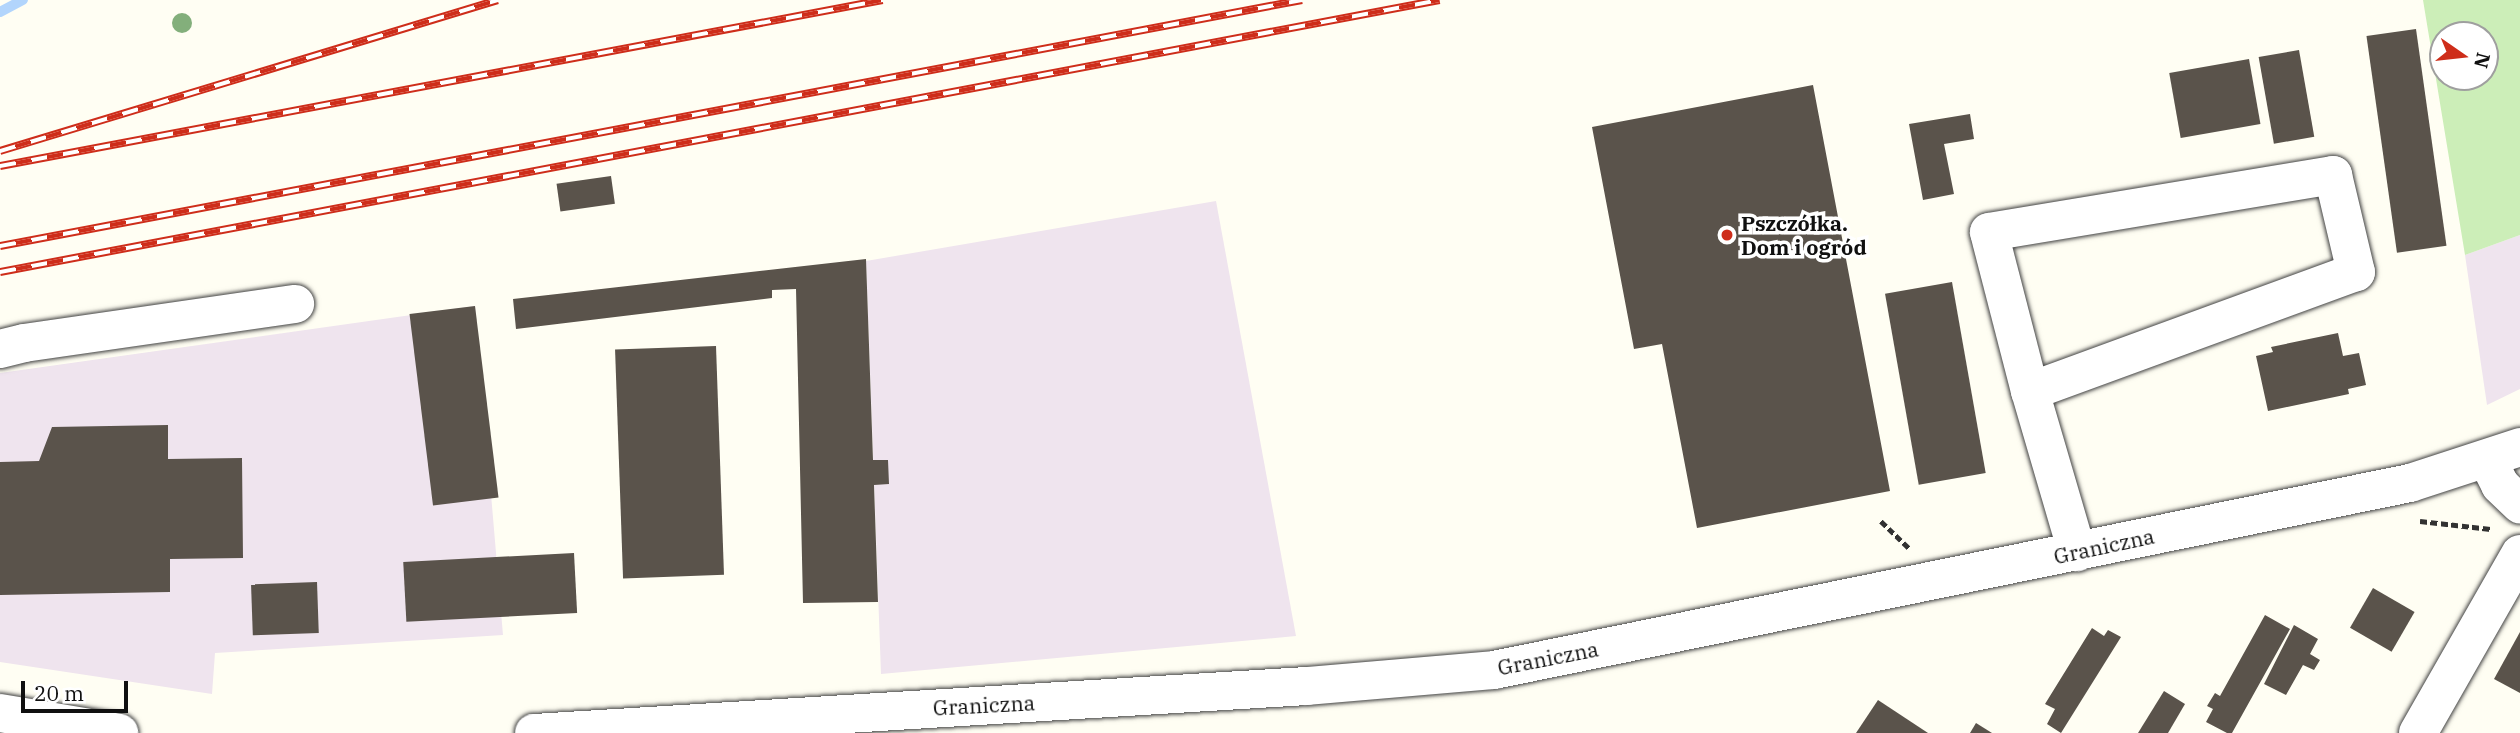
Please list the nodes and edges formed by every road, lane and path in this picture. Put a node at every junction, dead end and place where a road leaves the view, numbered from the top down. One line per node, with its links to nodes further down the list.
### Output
1 (295, 304): 2 (street)
2 (0, 349)
3 (2030, 391): 3 (street); 6 (street)
4 (2504, 453): 5 (street, Graniczna); 6 (street, Graniczna)
5 (2520, 504)
6 (2077, 552): 9 (street, Graniczna)
7 (2520, 554): 12 (street)
8 (0, 713): 10 (street)
9 (984, 719): 11 (street, Graniczna)
10 (119, 733)
11 (534, 733)
12 (2418, 733)

